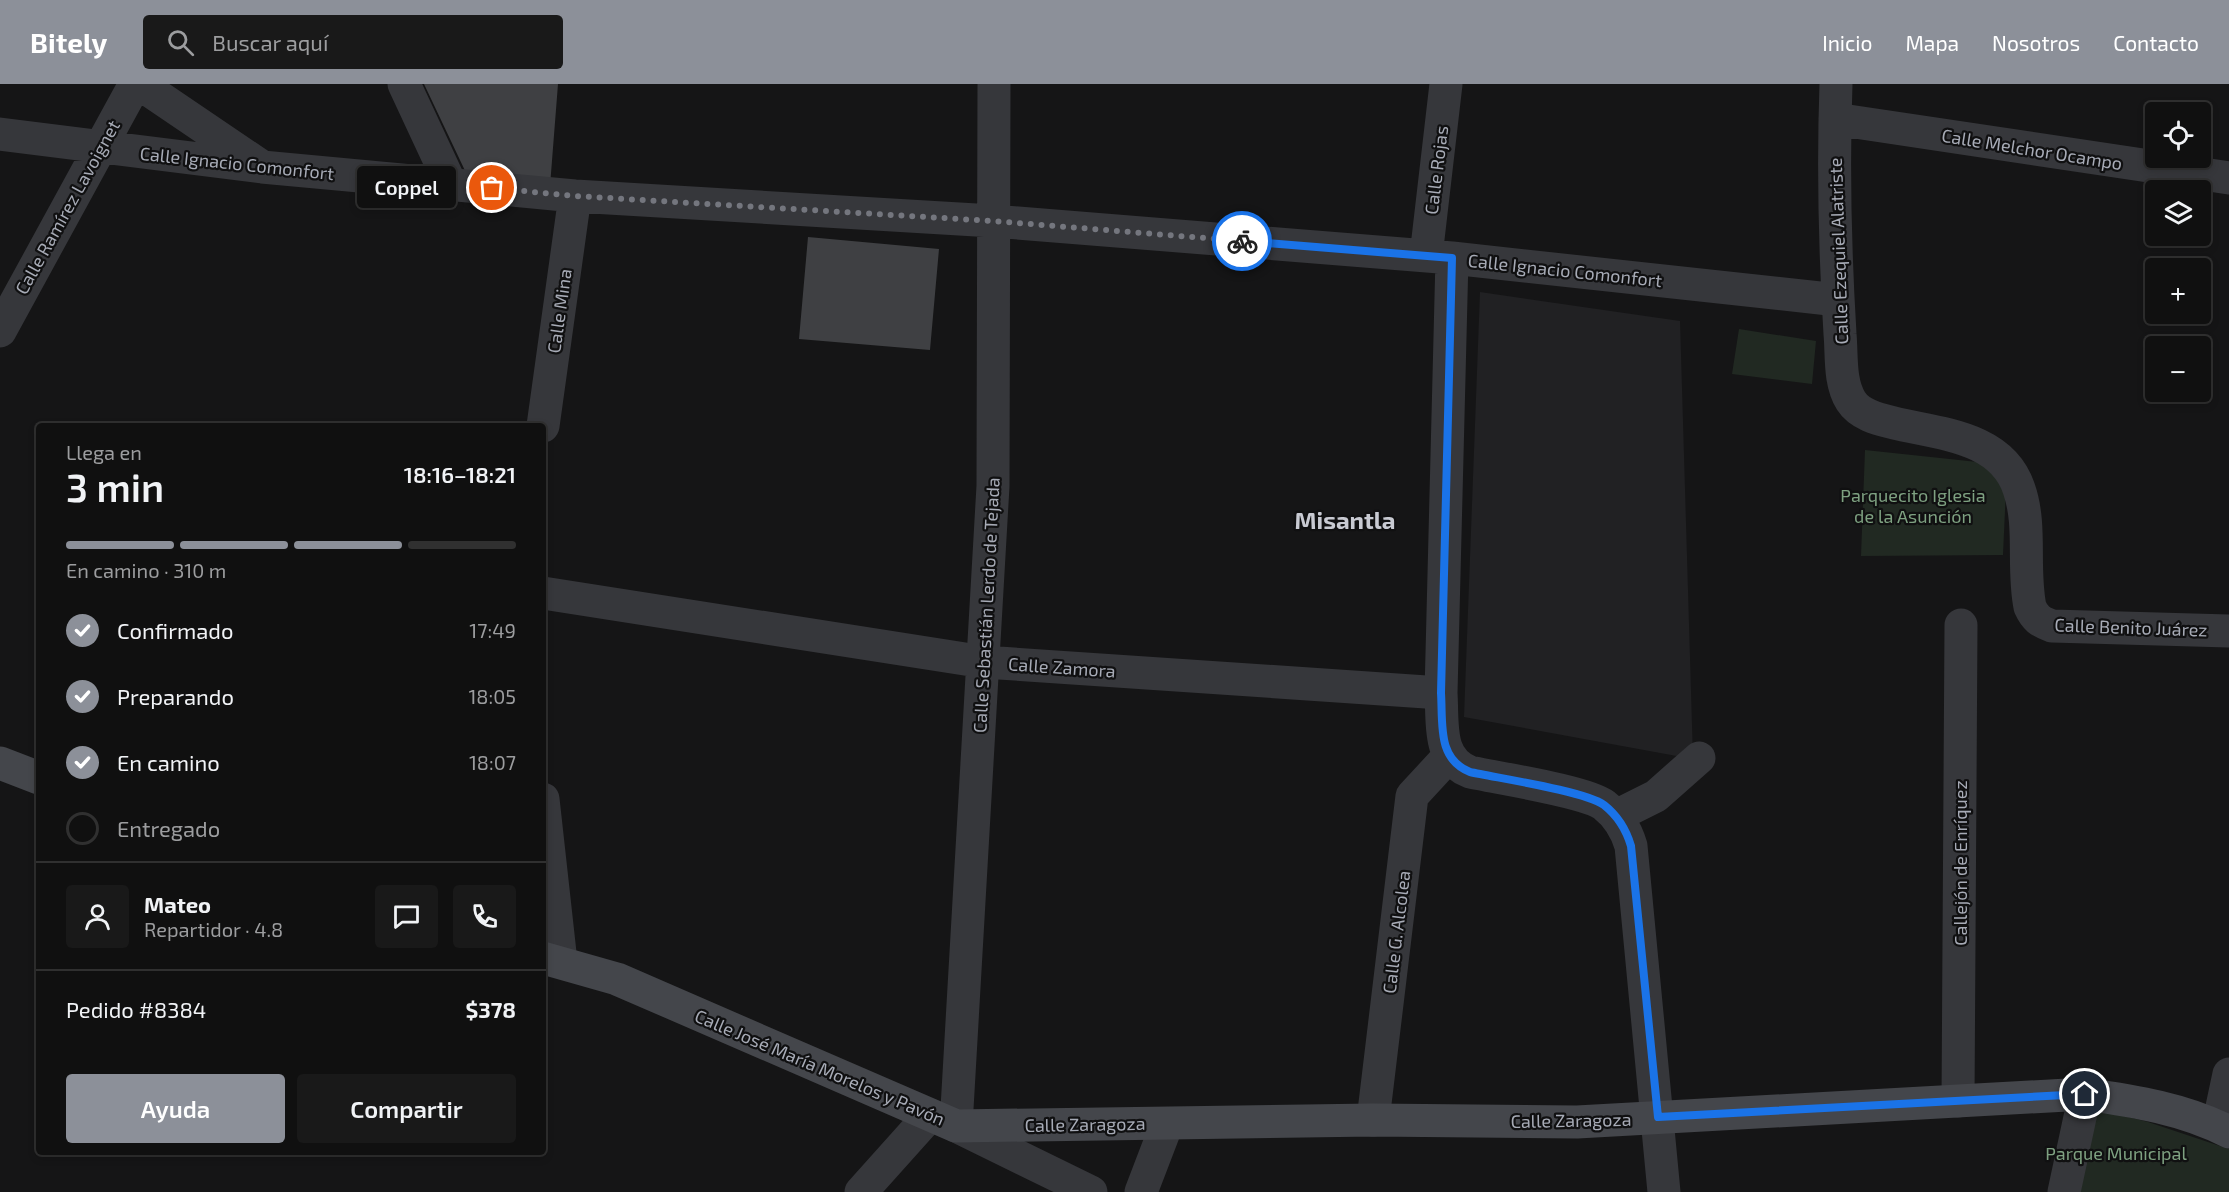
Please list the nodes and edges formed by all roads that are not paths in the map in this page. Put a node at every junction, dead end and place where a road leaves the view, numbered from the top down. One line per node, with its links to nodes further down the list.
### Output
1 (135, 84): 9 (street, Calle Ramírez Lavoignet)
2 (140, 84): 10 (street)
3 (404, 84): 12 (street)
4 (994, 84): 14 (street, Calle Sebastián Lerdo de Tejada)
5 (1446, 84): 15 (street, Calle Rojas)
6 (1836, 84): 7 (street, Calle Ezequiel Alatriste)
7 (1835, 119): 11 (street, Calle Melchor Ocampo); 16 (street, Calle Ezequiel Alatriste)
8 (0, 134): 9 (street, Calle Ignacio Comonfort)
9 (99, 148): 10 (street, Calle Ignacio Comonfort); 17 (street, Calle Ramírez Lavoignet)
10 (262, 166): 12 (street, Calle Ignacio Comonfort)
11 (2229, 178)
12 (451, 185): 13 (street, Calle Ignacio Comonfort)
13 (575, 196): 14 (street, Calle Ignacio Comonfort); 18 (street, Calle Mina)
14 (993, 221): 15 (street, Calle Ignacio Comonfort); 23 (street, Calle Sebastián Lerdo de Tejada)
15 (1439, 256): 16 (street, Calle Ignacio Comonfort); 24 (street, Calle Rojas)
16 (1838, 300): 20 (street, Calle Ezequiel Alatriste)
17 (0, 331)
18 (543, 423)
19 (546, 593): 23 (street, Calle Zamora)
20 (2035, 617): 22 (street, Calle Benito Juárez)
21 (1961, 625): 34 (street, Callejón de Enríquez)
22 (2229, 631)
23 (984, 662): 24 (street, Calle Zamora); 37 (street, Calle Sebastián Lerdo de Tejada)
24 (1441, 693): 25 (street, Calle Rojas)
25 (1448, 758): 29 (street); 36 (street, Calle G. Alcolea)
26 (1699, 758): 29 (street)
27 (0, 763): 28 (main road)
28 (36, 777)
29 (1616, 816): 35 (street)
30 (546, 853): 31 (street)
31 (552, 960): 37 (main road, Calle José María Morelos y Pavón)
32 (2229, 1074): 39 (street)
33 (2085, 1094): 34 (main road, Calle Zaragoza); 39 (main road, Calle Zaragoza); 45 (street)
34 (1958, 1101): 35 (main road, Calle Zaragoza)
35 (1658, 1117): 36 (main road, Calle Zaragoza); 44 (street)
36 (1373, 1119): 38 (main road, Calle Zaragoza)
37 (943, 1120): 38 (main road, Calle Zaragoza); 40 (street, Calle José María Morelos y Pavón); 41 (street)
38 (1167, 1124): 43 (street)
39 (2223, 1129)
40 (1056, 1184): 42 (street, Calle José María Morelos y Pavón)
41 (861, 1192)
42 (1091, 1192)
43 (1141, 1192)
44 (1664, 1192)
45 (2064, 1192)

